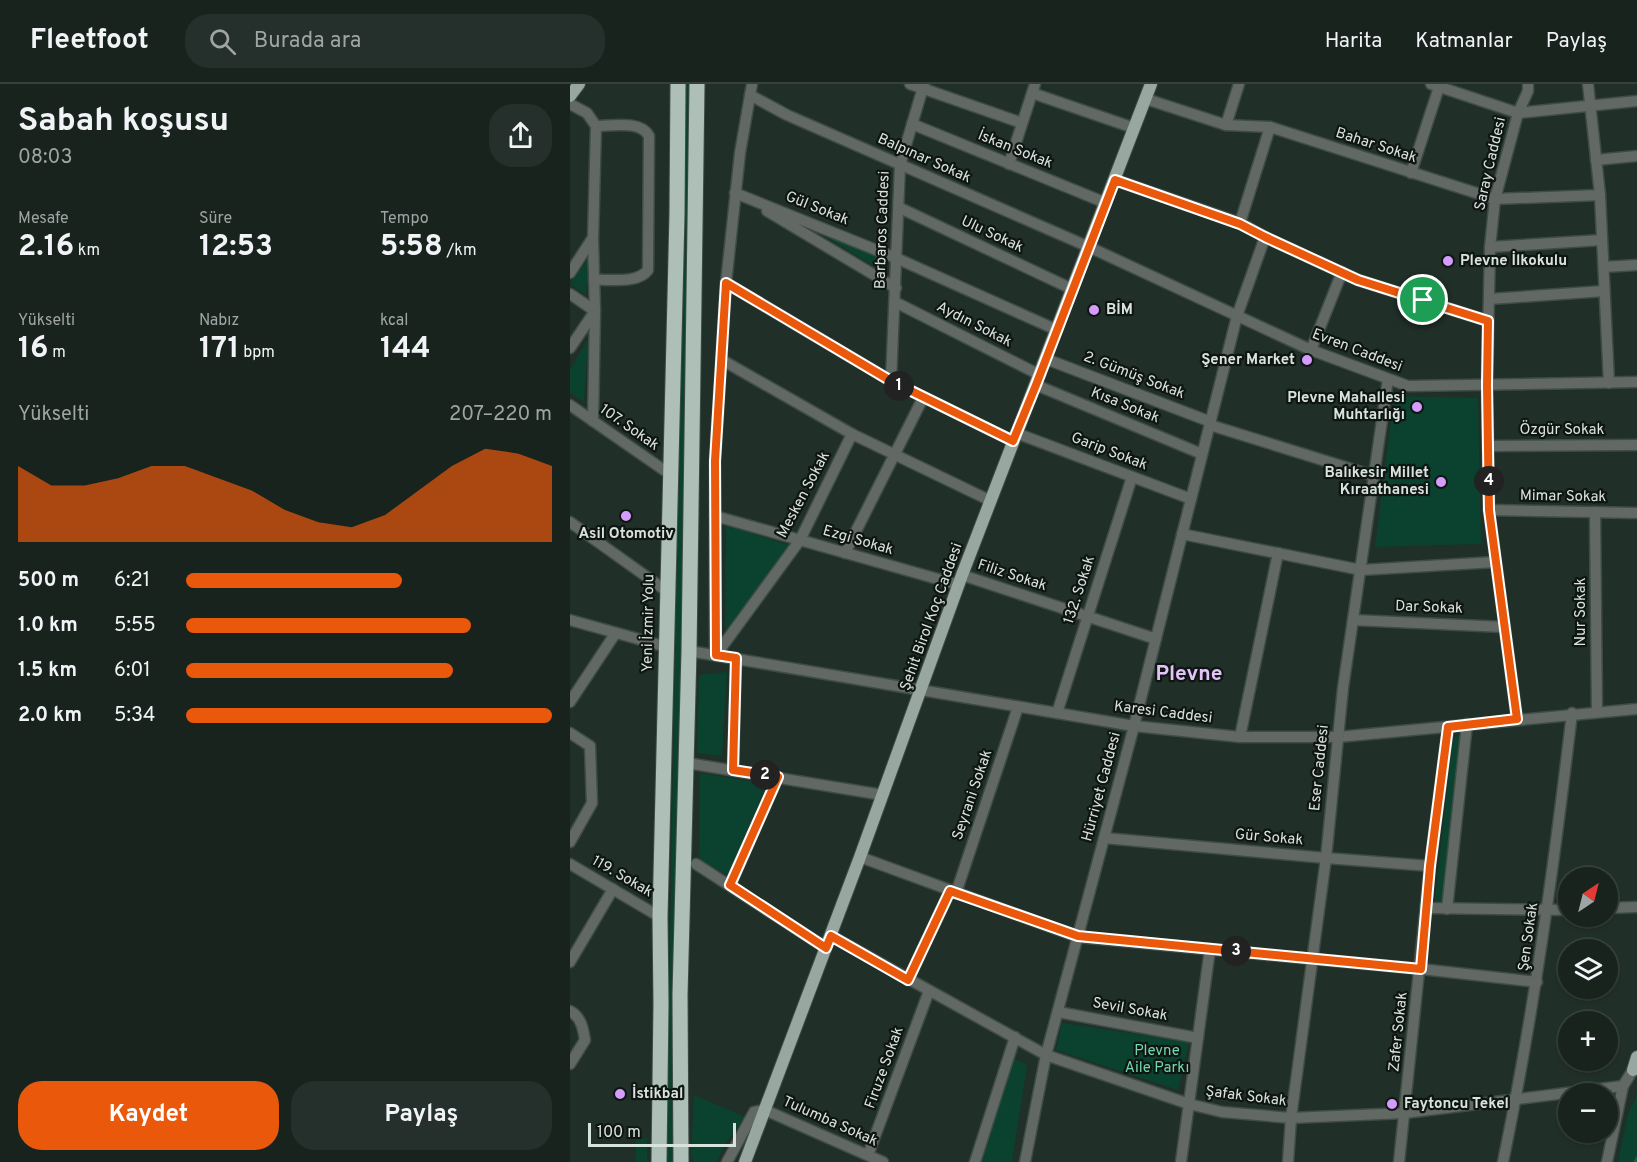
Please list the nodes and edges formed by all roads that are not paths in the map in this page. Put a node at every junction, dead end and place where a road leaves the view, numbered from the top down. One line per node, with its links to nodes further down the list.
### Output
1 (579, 84): 14 (main road)
2 (678, 84): 80 (highway, Yeni İzmir Yolu)
3 (697, 84): 105 (highway)
4 (752, 84): 13 (street)
5 (910, 84): 11 (street)
6 (1151, 84): 15 (main road, Şehit Birol Koç Caddesi)
7 (1239, 84): 22 (street)
8 (1528, 84): 19 (street, Saray Caddesi)
9 (1588, 84): 18 (street)
10 (1435, 85): 19 (street); 30 (street)
11 (924, 86): 20 (street); 21 (street, Barbaros Caddesi)
12 (1033, 88): 20 (street); 25 (street)
13 (750, 95): 29 (street, Balpınar Sokak); 32 (street)
14 (570, 96)
15 (1146, 99): 22 (street, Bahar Sokak); 25 (main road, Şehit Birol Koç Caddesi)
16 (1637, 101): 18 (street)
17 (570, 104): 23 (street)
18 (1590, 106): 19 (street); 27 (street)
19 (1518, 113): 34 (street, Saray Caddesi)
20 (1022, 123): 28 (street)
21 (912, 124): 28 (street, İskan Sokak); 29 (street, Barbaros Caddesi)
22 (1226, 125): 24 (street, Bahar Sokak)
23 (597, 126): 39 (street); 48 (street)
24 (1270, 127): 30 (street, Bahar Sokak); 37 (street)
25 (1134, 128): 31 (main road, Şehit Birol Koç Caddesi)
26 (1637, 156): 27 (street)
27 (1596, 160): 33 (street)
28 (1009, 164): 35 (street, İskan Sokak)
29 (900, 165): 36 (street, Barbaros Caddesi); 41 (street, Balpınar Sokak)
30 (1411, 173): 34 (street, Bahar Sokak)
31 (1115, 180): 35 (main road, Şehit Birol Koç Caddesi); 37 (street)
32 (735, 193): 43 (street, Gül Sokak); 49 (street); 50 (street, Gül Sokak)
33 (1600, 195): 34 (street, Bahar Sokak); 40 (street)
34 (1495, 199): 42 (street, Saray Caddesi)
35 (1106, 203): 41 (main road, Şehit Birol Koç Caddesi)
36 (900, 208): 43 (street, Barbaros Caddesi); 51 (street, Ulu Sokak)
37 (1240, 224): 38 (street)
38 (1265, 237): 46 (street); 57 (street, Hürriyet Caddesi)
39 (593, 239): 47 (street); 48 (street)
40 (1602, 240): 42 (street); 45 (street)
41 (1089, 247): 51 (main road, Şehit Birol Koç Caddesi); 57 (street, Evren Caddesi)
42 (1490, 247): 54 (street, Saray Caddesi)
43 (896, 258): 50 (street, Barbaros Caddesi); 59 (street, Gül Sokak)
44 (1637, 265): 45 (street)
45 (1604, 267): 52 (street)
46 (1342, 272): 58 (street); 61 (street)
47 (570, 273)
48 (594, 280): 56 (street)
49 (726, 283): 63 (street); 66 (street, Garip Sokak)
50 (896, 288): 55 (street, Barbaros Caddesi)
51 (1072, 289): 59 (main road, Şehit Birol Koç Caddesi)
52 (1604, 291): 54 (street); 68 (street)
53 (570, 294): 56 (street)
54 (1490, 299): 58 (street, Saray Caddesi)
55 (895, 302): 65 (street, Aydın Sokak); 66 (street, Barbaros Caddesi)
56 (595, 311): 60 (street); 72 (street)
57 (1237, 316): 61 (street, Evren Caddesi); 73 (street, Hürriyet Caddesi)
58 (1488, 321): 69 (street, Saray Caddesi)
59 (1057, 330): 62 (main road, Şehit Birol Koç Caddesi)
60 (570, 348)
61 (1311, 350): 64 (street, Evren Caddesi)
62 (1046, 359): 65 (main road, Şehit Birol Koç Caddesi); 73 (street, 2. Gümüş Sokak)
63 (722, 360): 74 (street); 88 (street)
64 (1388, 379): 69 (street, Evren Caddesi); 81 (street, Eser Caddesi)
65 (1038, 380): 75 (main road, Şehit Birol Koç Caddesi); 78 (street, Kısa Sokak)
66 (891, 381): 70 (street, Garip Sokak)
67 (1637, 382): 68 (street, Evren Caddesi)
68 (1609, 383): 69 (street, Evren Caddesi)
69 (1487, 385): 77 (street, Saray Caddesi)
70 (923, 398): 75 (street, Garip Sokak); 79 (street)
71 (570, 405): 72 (street, 107. Sokak)
72 (593, 421): 80 (street, 107. Sokak)
73 (1210, 423): 78 (street, Hürriyet Caddesi); 81 (street, 2. Gümüş Sokak)
74 (852, 434): 79 (street); 91 (street, Mesken Sokak)
75 (1014, 437): 82 (street, Garip Sokak); 84 (main road, Şehit Birol Koç Caddesi)
76 (1637, 445): 77 (street, Özgür Sokak)
77 (1488, 446): 85 (street, Saray Caddesi)
78 (1203, 454): 83 (street, Hürriyet Caddesi)
79 (893, 455): 84 (street); 92 (street)
80 (671, 475): 97 (highway, Yeni İzmir Yolu)
81 (1374, 476): 95 (street, Eser Caddesi)
82 (1132, 477): 83 (street, Garip Sokak); 98 (street, 132. Sokak)
83 (1191, 499): 90 (street, Hürriyet Caddesi)
84 (991, 501): 96 (main road, Şehit Birol Koç Caddesi)
85 (1489, 510): 86 (street, Mimar Sokak); 94 (street, Saray Caddesi)
86 (1595, 512): 87 (street, Mimar Sokak); 112 (street, Nur Sokak)
87 (1637, 513)
88 (715, 516): 91 (street, Ezgi Sokak); 106 (street)
89 (570, 522): 97 (street)
90 (1182, 534): 93 (street); 103 (street, Hürriyet Caddesi)
91 (800, 540): 92 (street, Ezgi Sokak); 106 (street, Mesken Sokak)
92 (845, 553): 96 (street, Ezgi Sokak)
93 (1278, 553): 95 (street); 120 (street)
94 (1495, 561): 95 (street); 101 (street, Saray Caddesi)
95 (1361, 570): 100 (street, Eser Caddesi)
96 (960, 580): 98 (street, Filiz Sokak); 108 (main road, Şehit Birol Koç Caddesi)
97 (668, 592): 104 (highway, Yeni İzmir Yolu)
98 (1087, 617): 103 (street, Filiz Sokak); 113 (street, 132. Sokak)
99 (570, 620): 102 (street)
100 (1353, 620): 101 (street, Dar Sokak); 121 (street, Eser Caddesi)
101 (1504, 627): 115 (street, Saray Caddesi)
102 (615, 634): 104 (street); 109 (street)
103 (1156, 639): 117 (street, Hürriyet Caddesi)
104 (667, 646): 143 (highway, Yeni İzmir Yolu)
105 (689, 651): 106 (street, Karesi Caddesi); 122 (highway)
106 (716, 655): 107 (street, Karesi Caddesi)
107 (736, 658): 108 (street, Karesi Caddesi); 123 (street)
108 (921, 690): 110 (street, Karesi Caddesi); 125 (main road, Şehit Birol Koç Caddesi)
109 (570, 702)
110 (1018, 707): 113 (street, Karesi Caddesi); 136 (street, Seyrani Sokak)
111 (1637, 709): 112 (street, Karesi Caddesi)
112 (1597, 711): 114 (street, Karesi Caddesi)
113 (1057, 713): 117 (street, Karesi Caddesi)
114 (1572, 713): 115 (street, Karesi Caddesi); 141 (street, Şen Sokak)
115 (1517, 719): 116 (street, Karesi Caddesi)
116 (1467, 724): 118 (street, Karesi Caddesi); 140 (street)
117 (1134, 726): 120 (street, Karesi Caddesi); 127 (street, Hürriyet Caddesi)
118 (1448, 727): 121 (street, Karesi Caddesi); 133 (street, Zafer Sokak)
119 (570, 733): 126 (street)
120 (1240, 737): 121 (street, Karesi Caddesi)
121 (1338, 737): 130 (street, Eser Caddesi)
122 (687, 763): 123 (street); 169 (highway)
123 (733, 770): 124 (street)
124 (778, 777): 125 (street); 134 (street)
125 (883, 795): 129 (main road, Şehit Birol Koç Caddesi)
126 (574, 825): 128 (street)
127 (1104, 838): 130 (street, Gür Sokak); 144 (street, Hürriyet Caddesi)
128 (570, 842)
129 (860, 857): 136 (street); 145 (main road, Şehit Birol Koç Caddesi)
130 (1326, 858): 133 (street, Gür Sokak); 147 (street, Eser Caddesi)
131 (570, 864): 135 (street, 119. Sokak)
132 (696, 864): 134 (street, Şafak Sokak)
133 (1430, 866): 138 (street, Zafer Sokak)
134 (730, 885): 145 (street, Şafak Sokak)
135 (613, 889): 143 (street, 119. Sokak); 148 (street)
136 (953, 892): 144 (street); 150 (street, Seyrani Sokak)
137 (1637, 907): 139 (street)
138 (1427, 908): 140 (street); 149 (street, Zafer Sokak)
139 (1618, 908)
140 (1447, 909): 141 (street)
141 (1548, 911): 142 (street); 151 (street, Şen Sokak)
142 (1558, 911)
143 (660, 917): 168 (highway, Yeni İzmir Yolu)
144 (1078, 936): 146 (street); 154 (street, Hürriyet Caddesi)
145 (829, 942): 150 (street, Şafak Sokak); 164 (main road, Şehit Birol Koç Caddesi)
146 (1210, 949): 147 (street); 156 (street)
147 (1314, 959): 149 (street); 166 (street, Eser Caddesi)
148 (570, 962)
149 (1421, 969): 151 (street); 165 (street, Zafer Sokak)
150 (908, 980): 152 (street, Şafak Sokak)
151 (1537, 982): 162 (street, Şen Sokak)
152 (929, 991): 155 (street, Şafak Sokak); 167 (street, Firuze Sokak)
153 (570, 1011): 159 (street)
154 (1058, 1012): 156 (street, Sevil Sokak); 157 (street, Hürriyet Caddesi)
155 (1015, 1037): 157 (street, Şafak Sokak); 173 (street)
156 (1198, 1038): 163 (street)
157 (1046, 1055): 163 (street, Şafak Sokak); 174 (street, Hürriyet Caddesi)
158 (1637, 1057): 160 (main road)
159 (570, 1064)
160 (1635, 1070): 161 (street)
161 (1623, 1086): 162 (street, Şafak Sokak); 179 (street)
162 (1516, 1099): 165 (street, Şafak Sokak); 178 (street, Şen Sokak)
163 (1189, 1104): 166 (street, Şafak Sokak); 175 (street)
164 (765, 1110): 167 (street, Tulumba Sokak); 170 (street); 171 (main road, Şehit Birol Koç Caddesi)
165 (1405, 1113): 166 (street, Şafak Sokak); 177 (street, Zafer Sokak)
166 (1292, 1118): 176 (street, Eser Caddesi)
167 (868, 1155): 172 (street, Tulumba Sokak)
168 (659, 1162)
169 (681, 1162)
170 (727, 1162)
171 (745, 1162)
172 (884, 1162)
173 (975, 1162)
174 (1025, 1162)
175 (1181, 1162)
176 (1288, 1162)
177 (1399, 1162)
178 (1503, 1162)
179 (1607, 1162)

